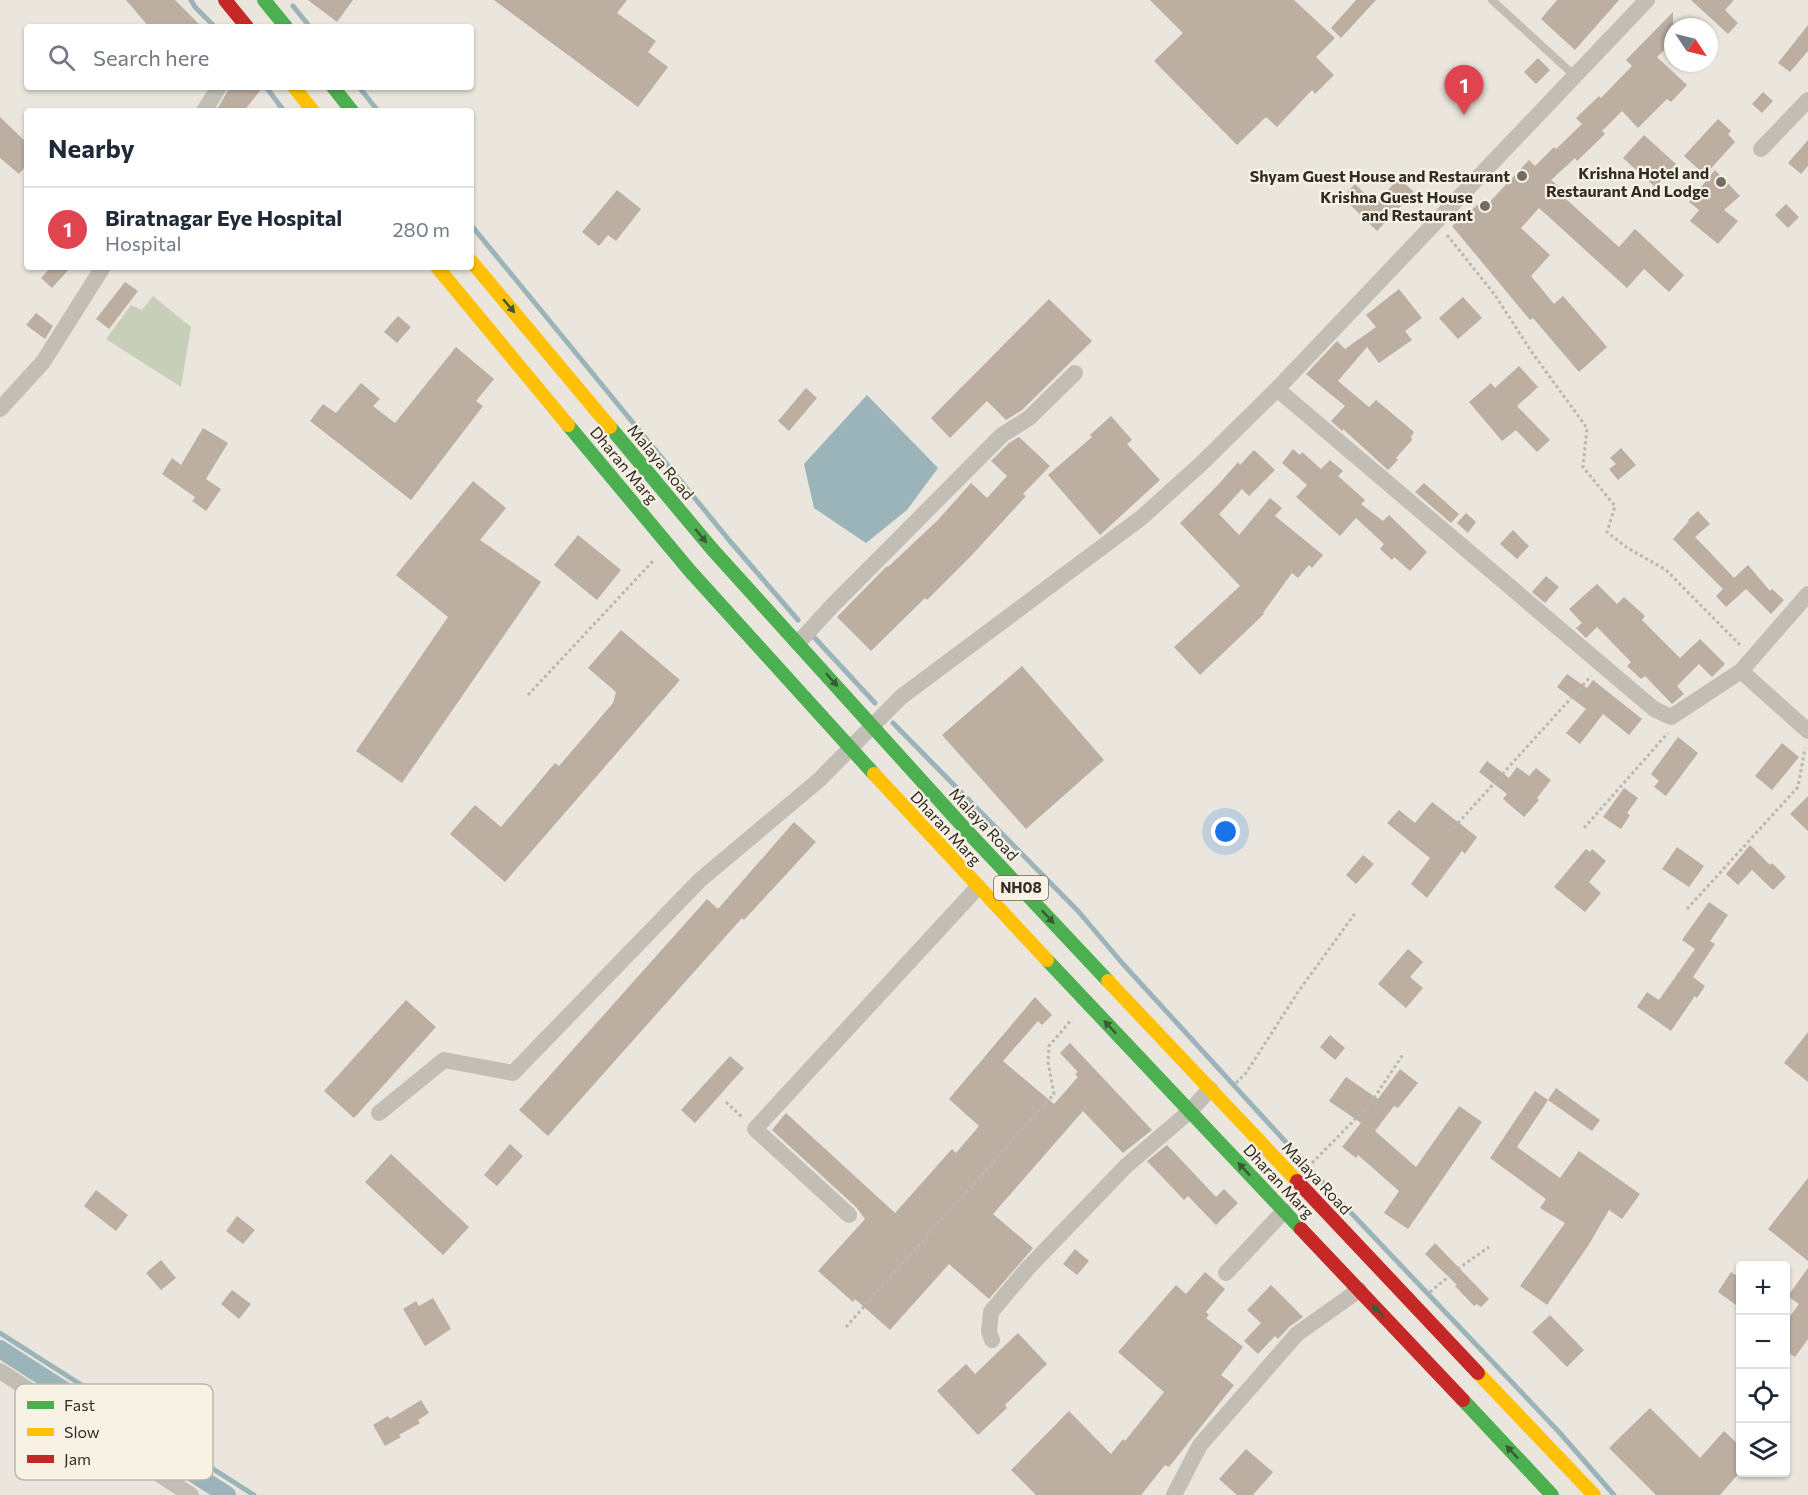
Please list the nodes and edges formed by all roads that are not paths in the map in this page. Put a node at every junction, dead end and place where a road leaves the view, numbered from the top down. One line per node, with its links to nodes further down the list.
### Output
1 (225, 0): 5 (main road)
2 (1492, 0): 8 (lane)
3 (1647, 0): 8 (street)
4 (272, 3): 6 (street); 7 (main road)
5 (245, 24)
6 (262, 24)
7 (284, 24)
8 (1575, 76): 21 (street)
9 (217, 90): 13 (street)
10 (296, 90): 14 (main road)
11 (335, 90): 15 (main road)
12 (1808, 100): 16 (street)
13 (206, 108)
14 (311, 108)
15 (350, 108)
16 (1761, 149)
17 (474, 265): 23 (main road, Malaya Road / NH08, one-way to 23)
18 (101, 270): 22 (street)
19 (440, 270): 23 (main road, Dharan Marg / NH08)
20 (1075, 373): 25 (street)
21 (1277, 389): 26 (street); 27 (street)
22 (0, 409)
23 (665, 517): 25 (main road, Malaya Road / NH08, one-way to 25); 29 (main road, Dharan Marg / NH08)
24 (1808, 594): 26 (street)
25 (798, 644): 27 (main road, Malaya Road / NH08, one-way to 27)
26 (1741, 671): 28 (street)
27 (873, 726): 29 (street); 31 (main road, Malaya Road / NH08, one-way to 31)
28 (1807, 738)
29 (850, 747): 30 (main road, Dharan Marg / NH08); 33 (street)
30 (978, 887): 32 (main road, Dharan Marg / NH08, one-way to 30); 35 (street)
31 (1216, 1094): 32 (street); 45 (main road, Malaya Road / NH08)
32 (1190, 1111): 34 (main road, Dharan Marg / NH08, one-way to 32); 38 (street)
33 (379, 1113)
34 (1284, 1211): 36 (street); 37 (main road, Dharan Marg / NH08)
35 (849, 1215)
36 (1226, 1273)
37 (1359, 1290): 43 (street); 44 (main road, Dharan Marg / NH08, one-way to 37)
38 (992, 1340)
39 (0, 1371): 40 (street)
40 (20, 1384)
41 (168, 1480): 42 (street)
42 (191, 1495)
43 (1174, 1495)
44 (1552, 1495)
45 (1594, 1495)

